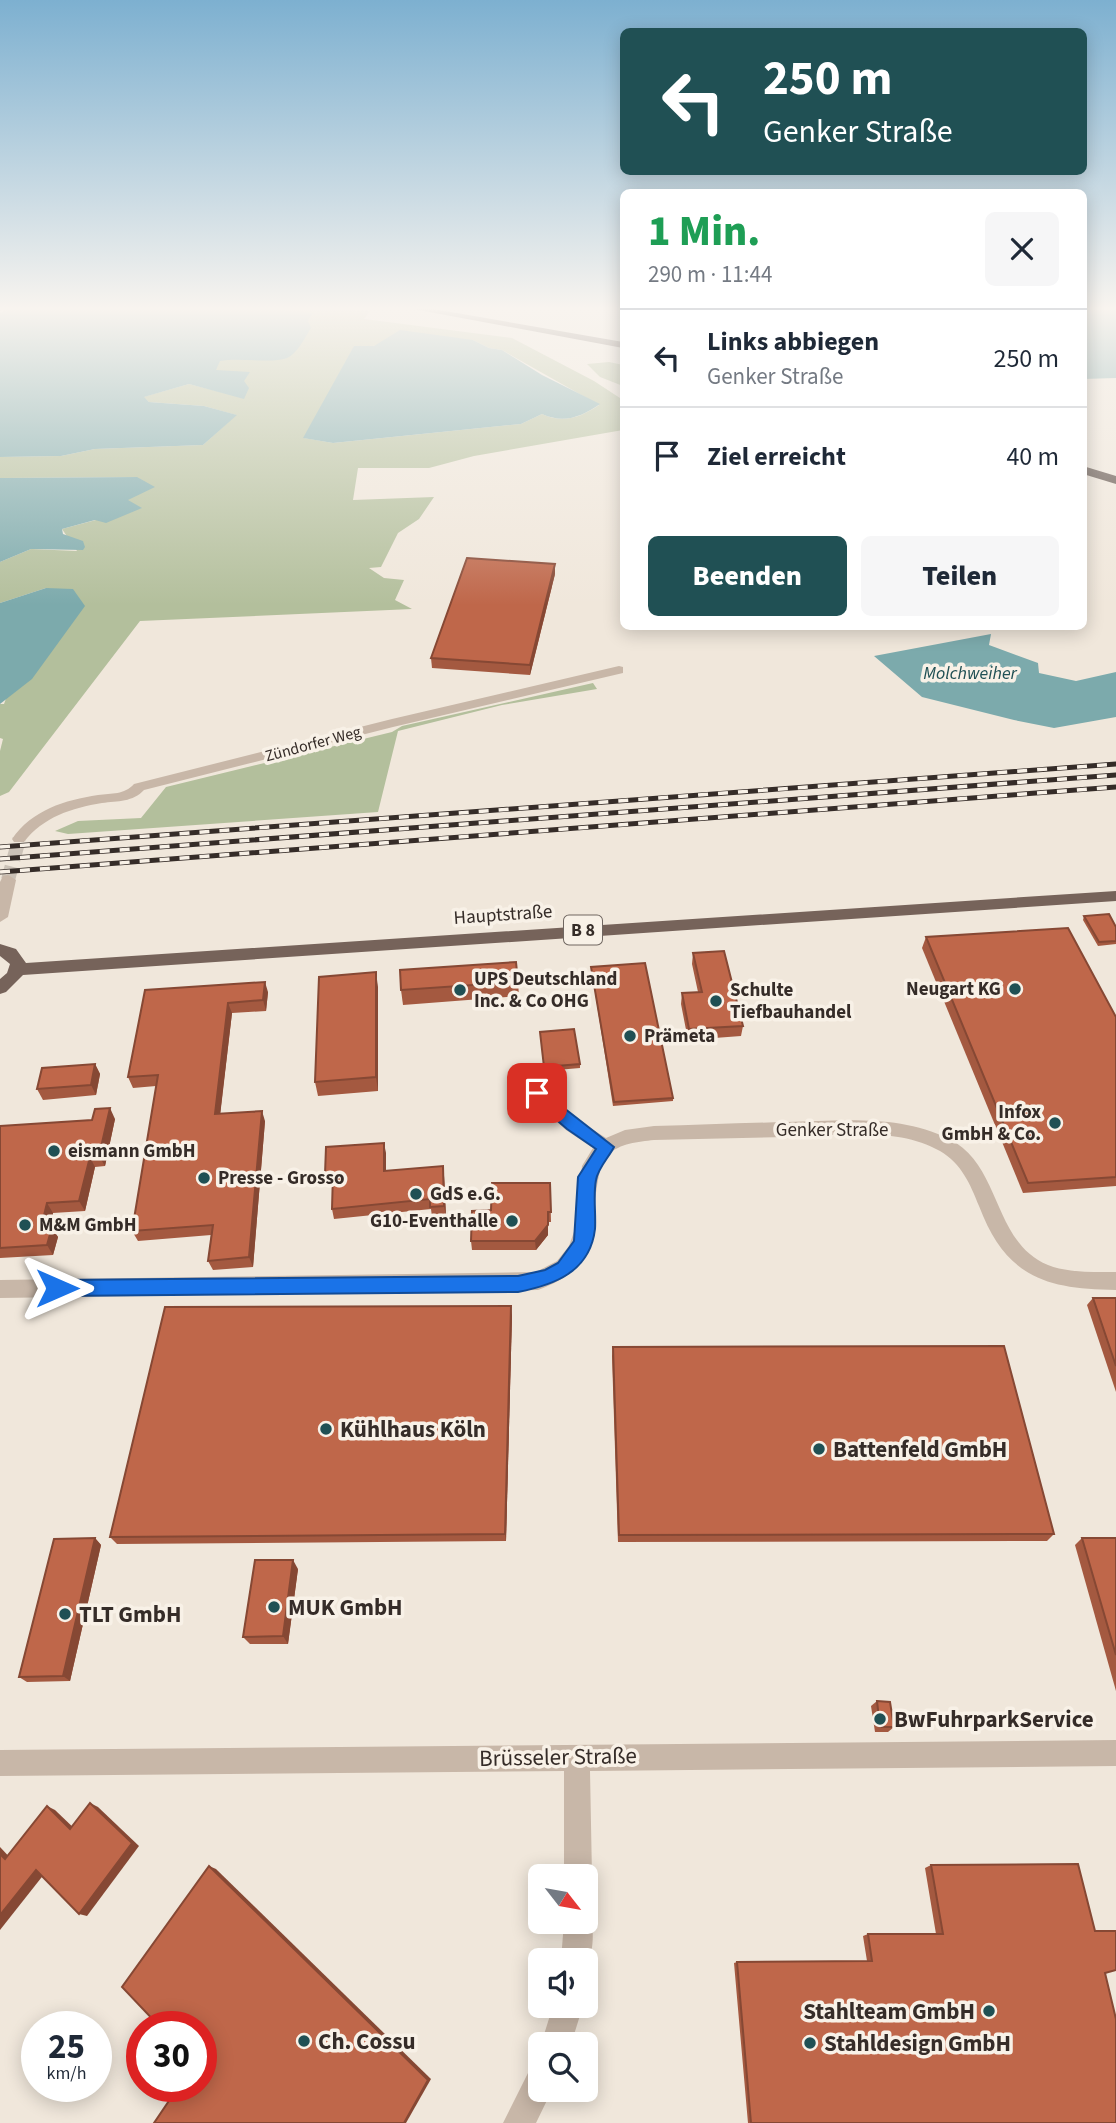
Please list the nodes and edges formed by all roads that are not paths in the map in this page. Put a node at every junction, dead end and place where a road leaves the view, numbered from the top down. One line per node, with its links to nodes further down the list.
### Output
1 (1087, 464): 3 (highway)
2 (1087, 471): 4 (highway)
3 (1116, 473)
4 (1116, 480)
5 (619, 670): 6 (street, Zündorfer Weg)
6 (19, 839)
7 (8, 880): 9 (street)
8 (1116, 896): 11 (main road, Hauptstraße / B 8)
9 (0, 917)
10 (0, 950): 11 (main road)
11 (18, 969): 12 (main road)
12 (0, 988)
13 (537, 1093): 14 (street)
14 (606, 1147): 15 (street, Genker Straße); 16 (street)
15 (1116, 1281)
16 (0, 1289)
17 (1116, 1753): 18 (street, Brüsseler Straße)
18 (577, 1757): 19 (street, Brüsseler Straße); 20 (street)
19 (0, 1763)
20 (578, 1864)
21 (530, 2102): 22 (street)
22 (519, 2123)

